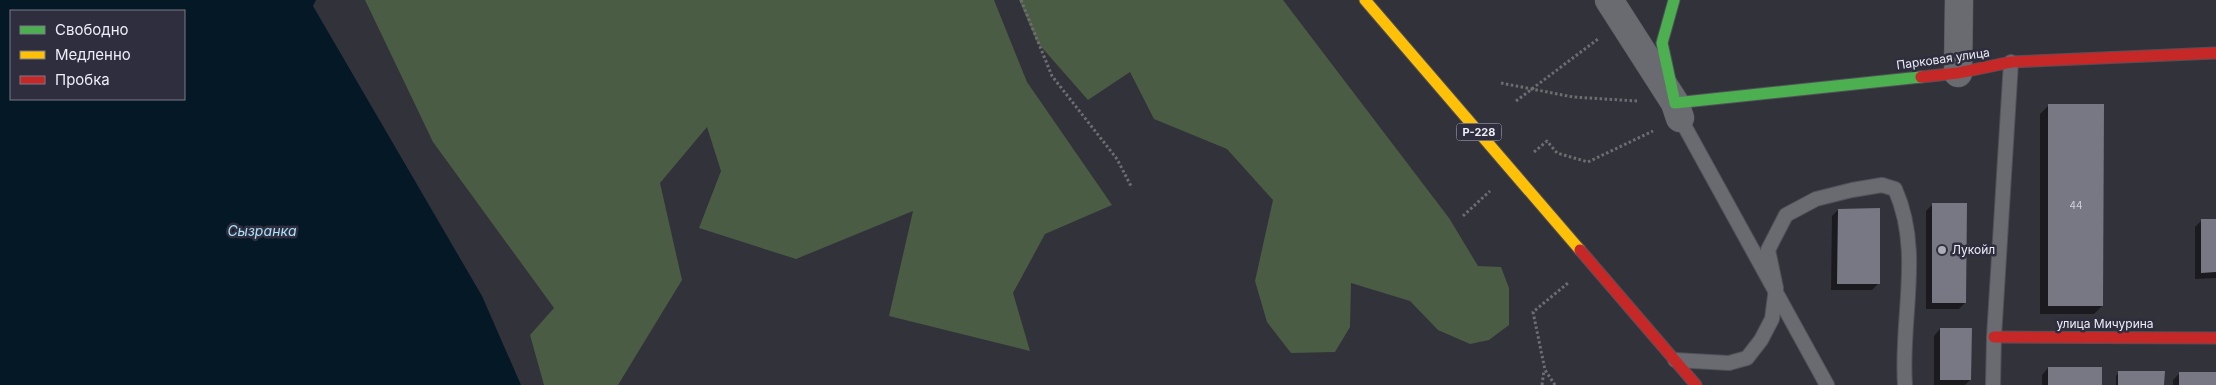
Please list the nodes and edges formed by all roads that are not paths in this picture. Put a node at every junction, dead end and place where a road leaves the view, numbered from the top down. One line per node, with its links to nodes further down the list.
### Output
1 (1366, 0): 12 (street, Р-228)
2 (1674, 0): 8 (street)
3 (1959, 0): 7 (street)
4 (1616, 10): 8 (street)
5 (2216, 53): 6 (street, Парковая улица)
6 (2011, 62): 7 (street, Парковая улица); 10 (lane)
7 (1958, 73): 8 (street, Парковая улица)
8 (1678, 111): 9 (lane)
9 (1776, 288): 12 (lane); 14 (lane); 15 (lane)
10 (1994, 337): 11 (street, улица Мичурина); 16 (lane)
11 (2216, 338)
12 (1675, 360): 13 (street, Р-228)
13 (1696, 385)
14 (1827, 385)
15 (1905, 385)
16 (1993, 385)

